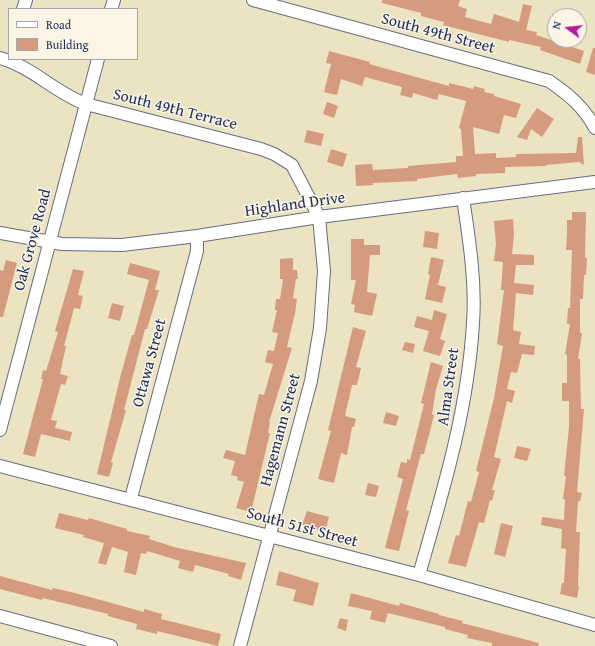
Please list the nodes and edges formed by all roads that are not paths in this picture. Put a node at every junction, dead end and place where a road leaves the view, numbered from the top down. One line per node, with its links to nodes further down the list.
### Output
1 (253, 0): 5 (street, South 49th Street)
2 (7, 60): 4 (street, South 49th Terrace)
3 (98, 60): 4 (street, Oak Grove Road)
4 (86, 104): 8 (street, South 49th Terrace); 11 (street, Oak Grove Road)
5 (595, 128)
6 (595, 182): 7 (street, Highland Drive)
7 (464, 198): 8 (street, Highland Drive); 16 (street, Alma Street)
8 (320, 217): 10 (street, Highland Drive); 15 (street, Hagemann Street)
9 (0, 233): 11 (street, Highland Drive)
10 (197, 236): 11 (street, Highland Drive); 14 (street, Ottawa Street)
11 (49, 242): 12 (street, Oak Grove Road)
12 (0, 430)
13 (0, 466): 14 (street, South 51st Street)
14 (130, 498): 15 (street, South 51st Street)
15 (269, 536): 16 (street, South 51st Street); 21 (street, Hagemann Street)
16 (419, 575): 18 (street, South 51st Street)
17 (0, 616): 19 (street)
18 (595, 625)
19 (93, 644): 20 (street)
20 (111, 646)
21 (240, 646)

